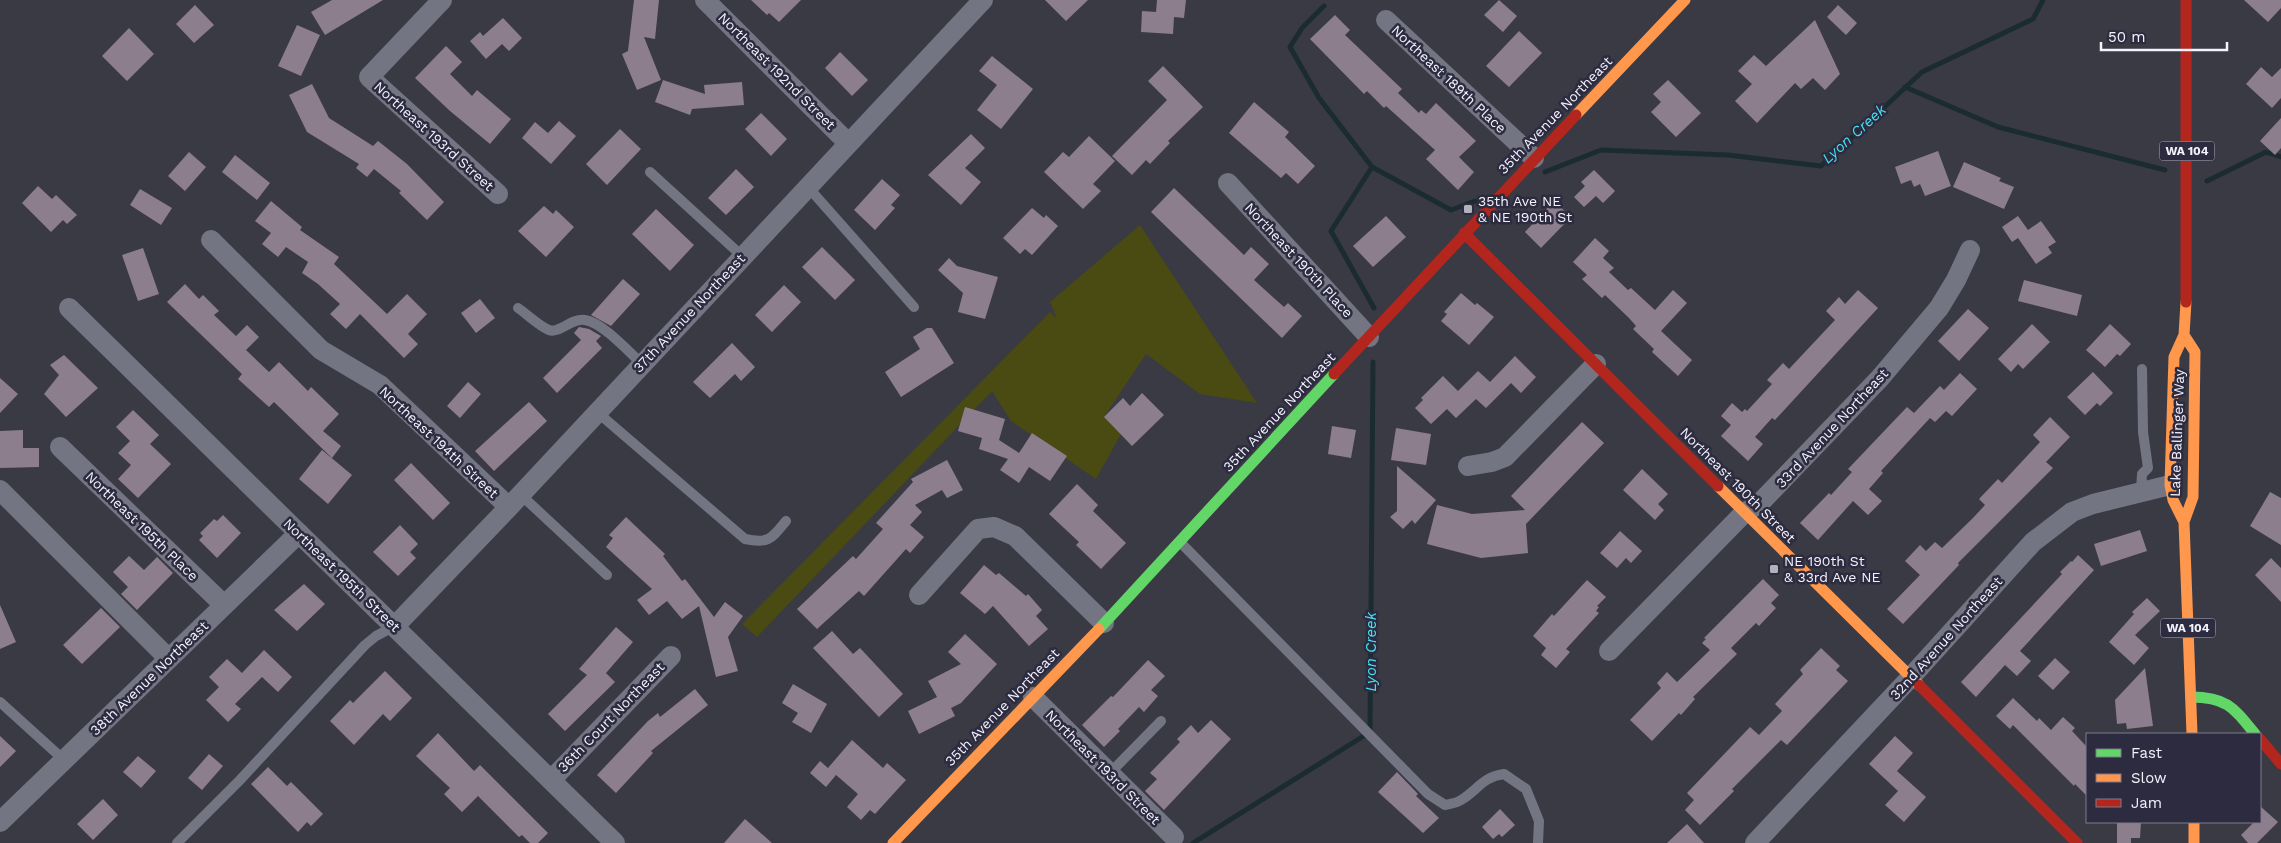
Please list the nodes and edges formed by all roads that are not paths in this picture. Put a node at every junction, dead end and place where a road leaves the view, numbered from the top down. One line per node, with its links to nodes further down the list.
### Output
1 (442, 0): 12 (street, Northeast 193rd Street)
2 (705, 0): 7 (street, Northeast 192nd Street)
3 (983, 0): 7 (street, 37th Avenue Northeast)
4 (1685, 0): 8 (street, 35th Avenue Northeast)
5 (2186, 0): 20 (street, Lake Ballinger Way / WA 104)
6 (1386, 20): 8 (street, Northeast 189th Place)
7 (848, 143): 11 (street, 37th Avenue Northeast)
8 (1534, 158): 13 (street, 35th Avenue Northeast)
9 (650, 172): 16 (lane)
10 (1228, 183): 21 (street, Northeast 190th Place)
11 (808, 187): 16 (street, 37th Avenue Northeast); 17 (lane)
12 (498, 194)
13 (1464, 233): 21 (street, 35th Avenue Northeast); 23 (street, Northeast 190th Street)
14 (211, 240): 31 (street, Northeast 194th Street)
15 (1970, 250): 32 (street, 33rd Avenue Northeast)
16 (742, 256): 22 (street, 37th Avenue Northeast)
17 (914, 307)
18 (69, 308): 35 (street, Northeast 195th Street)
19 (518, 308): 22 (lane)
20 (2184, 335): 28 (street, Lake Ballinger Way / WA 104); 34 (street, Lake Ballinger Way / WA 104)
21 (1369, 337): 36 (street, 35th Avenue Northeast)
22 (642, 364): 25 (street, 37th Avenue Northeast)
23 (1596, 364): 27 (street); 32 (street, Northeast 190th Street)
24 (2142, 369): 30 (lane)
25 (597, 412): 31 (street, 37th Avenue Northeast); 33 (lane)
26 (60, 446): 39 (street, Northeast 195th Place)
27 (1468, 466)
28 (2170, 485): 30 (street, 32nd Avenue Northeast); 34 (street, Lake Ballinger Way / WA 104)
29 (0, 490): 44 (street)
30 (2141, 492): 45 (street, 32nd Avenue Northeast)
31 (515, 501): 37 (lane); 41 (street, 37th Avenue Northeast)
32 (1744, 513): 42 (street, 33rd Avenue Northeast); 45 (street, Northeast 190th Street)
33 (786, 521)
34 (2184, 522): 47 (street, WA 104)
35 (299, 533): 39 (street, 38th Avenue Northeast); 41 (street, Northeast 195th Street)
36 (1179, 542): 40 (street, 35th Avenue Northeast); 63 (lane)
37 (607, 575)
38 (919, 595): 40 (street)
39 (224, 605): 44 (street, 38th Avenue Northeast)
40 (1104, 623): 46 (street, 35th Avenue Northeast)
41 (395, 626): 56 (street, Northeast 195th Street); 60 (lane)
42 (1609, 652)
43 (671, 656): 56 (street, 36th Court Northeast)
44 (169, 659): 53 (street, 38th Avenue Northeast)
45 (1910, 678): 64 (street, 32nd Avenue Northeast); 65 (street, Northeast 190th Street)
46 (1033, 697): 55 (street, Northeast 193rd Street); 62 (street, 35th Avenue Northeast)
47 (2192, 697): 50 (street, WA 104); 51 (street)
48 (0, 702): 53 (lane)
49 (1161, 721): 55 (lane)
50 (2192, 733)
51 (2254, 733)
52 (2261, 741): 54 (street)
53 (64, 760): 57 (street, 38th Avenue Northeast)
54 (2281, 764)
55 (1110, 773): 59 (street, Northeast 193rd Street)
56 (552, 779): 61 (street, Northeast 195th Street)
57 (0, 822)
58 (2194, 823): 66 (street)
59 (1177, 840)
60 (177, 843)
61 (615, 843)
62 (893, 843)
63 (1538, 843)
64 (1755, 843)
65 (2077, 843)
66 (2194, 843)

